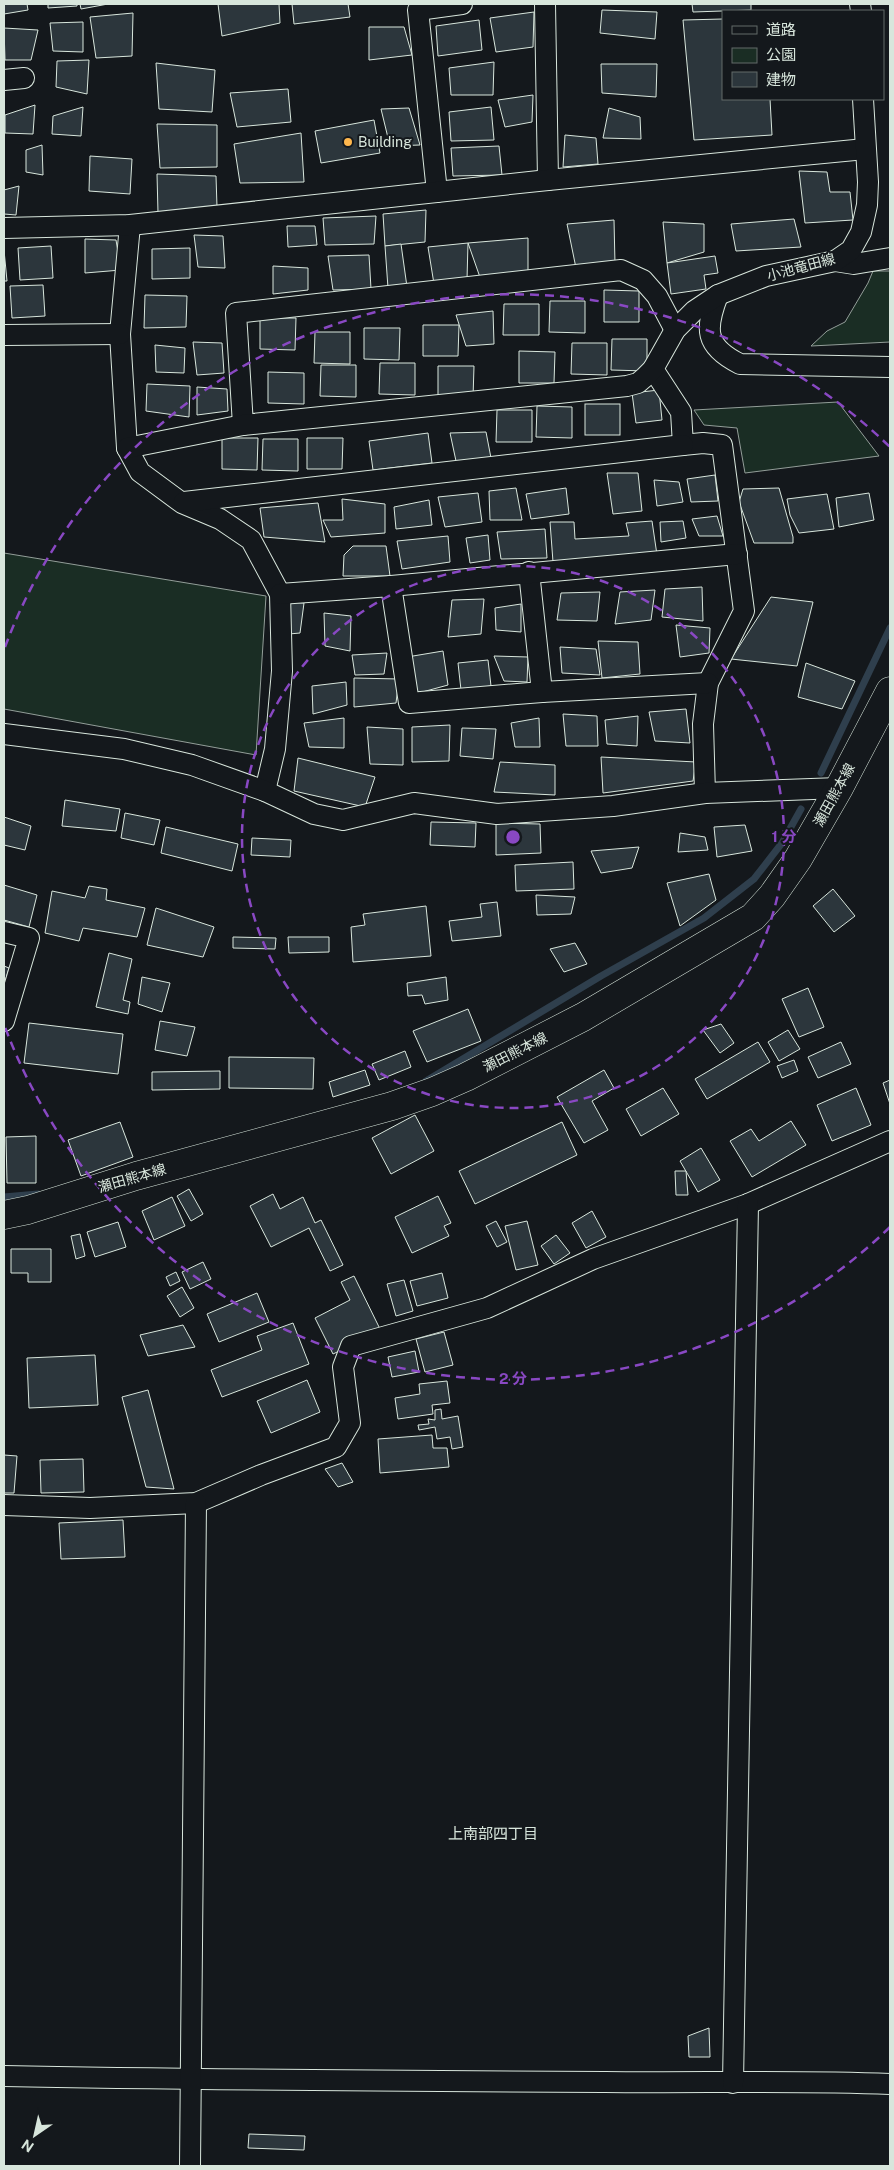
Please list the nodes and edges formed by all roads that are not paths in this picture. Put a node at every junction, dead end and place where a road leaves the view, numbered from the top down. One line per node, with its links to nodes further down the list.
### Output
1 (462, 4): 6 (street)
2 (545, 4): 5 (street)
3 (863, 100): 4 (street, 小池竜田線)
4 (865, 149): 5 (street); 10 (street, 小池竜田線)
5 (548, 180): 6 (street)
6 (438, 192): 7 (street)
7 (130, 224): 8 (street); 13 (street)
8 (4, 228)
9 (890, 258): 10 (street)
10 (836, 261): 11 (street, 小池竜田線)
11 (718, 295): 12 (street, 小池竜田線); 15 (street)
12 (675, 330): 16 (street, 小池竜田線); 17 (street)
13 (120, 334): 14 (street); 19 (street)
14 (4, 335)
15 (890, 367)
16 (652, 369): 17 (street); 18 (street)
17 (243, 424): 19 (street)
18 (683, 445): 20 (street); 21 (street)
19 (127, 448): 20 (street)
20 (182, 503): 24 (street)
21 (738, 554): 22 (street); 25 (street)
22 (528, 572): 23 (street); 27 (street)
23 (391, 586): 24 (street); 27 (street)
24 (280, 594): 30 (street)
25 (708, 683): 27 (street); 31 (street)
26 (890, 691): 29 (main road, 瀬田熊本線)
27 (542, 692)
28 (4, 734): 30 (street)
29 (839, 788): 31 (street); 36 (main road, 瀬田熊本線)
30 (265, 791): 31 (street)
31 (705, 793)
32 (4, 932): 33 (street)
33 (5, 1016)
34 (890, 1141): 35 (street)
35 (748, 1204): 37 (street); 41 (street)
36 (4, 1216)
37 (196, 1503): 38 (street); 40 (street)
38 (4, 1505)
39 (4, 2076): 40 (street)
40 (191, 2080): 41 (street); 43 (street)
41 (733, 2083): 42 (street)
42 (890, 2084)
43 (190, 2166)

